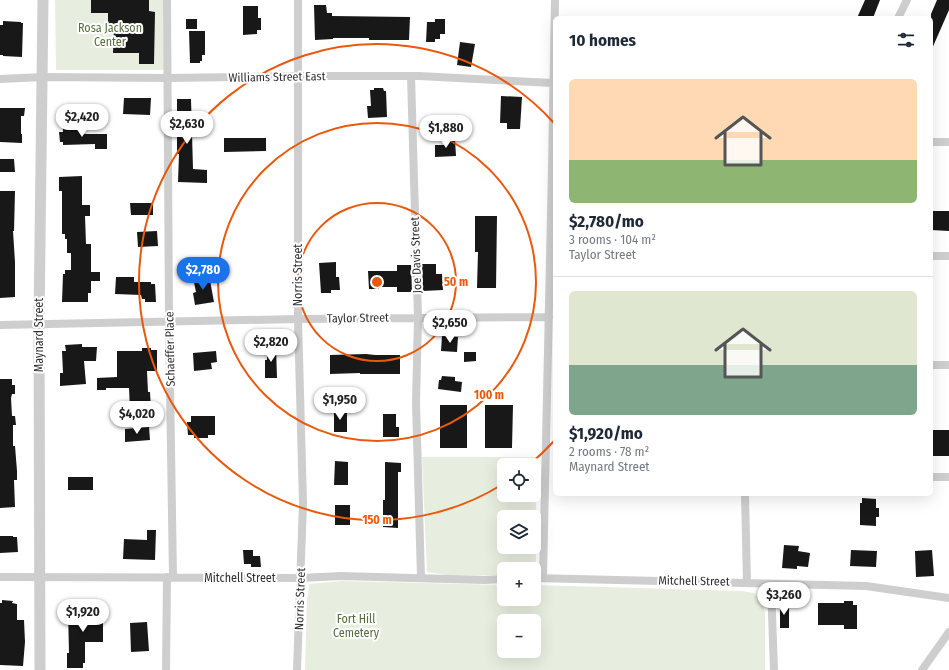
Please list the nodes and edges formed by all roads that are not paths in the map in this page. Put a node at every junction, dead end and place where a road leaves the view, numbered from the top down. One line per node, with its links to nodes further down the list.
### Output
1 (43, 0): 10 (street, Maynard Street)
2 (167, 0): 11 (street, Schaeffer Place)
3 (298, 0): 8 (street, Norris Street)
4 (555, 0): 6 (street)
5 (907, 0): 7 (street)
6 (555, 16)
7 (899, 16)
8 (298, 76): 9 (street, Williams Street East); 11 (street, Williams Street East); 21 (street, Norris Street)
9 (410, 76): 13 (street, Williams Street East); 19 (street, Joe Davis Street)
10 (43, 77): 11 (street, Williams Street East); 12 (street, Williams Street East); 23 (street, Maynard Street)
11 (168, 78): 22 (street, Schaeffer Place)
12 (0, 79)
13 (553, 83)
14 (933, 142): 15 (street)
15 (949, 142)
16 (553, 199): 20 (street)
17 (933, 256): 18 (street)
18 (949, 256)
19 (418, 317): 20 (street, Taylor Street); 21 (street, Taylor Street); 35 (street, Joe Davis Street)
20 (549, 317): 33 (street)
21 (298, 319): 22 (street, Taylor Street); 34 (street, Norris Street)
22 (169, 321): 23 (street, Taylor Street); 32 (street, Schaeffer Place)
23 (39, 323): 24 (street, Taylor Street); 31 (street, Maynard Street)
24 (0, 325)
25 (933, 365): 26 (street)
26 (949, 365)
27 (933, 476): 28 (street)
28 (949, 476)
29 (745, 496): 37 (street)
30 (0, 577): 31 (street, Mitchell Street)
31 (40, 577): 32 (street, Mitchell Street); 41 (street, Maynard Street)
32 (170, 577): 34 (street, Mitchell Street); 42 (street, Schaeffer Place)
33 (543, 577): 37 (street, Mitchell Street)
34 (300, 578): 35 (street, Mitchell Street); 43 (street, Norris Street)
35 (421, 578): 36 (street, Mitchell Street)
36 (497, 579)
37 (747, 583): 38 (street, Mitchell Street)
38 (771, 585): 39 (street, Mitchell Street); 44 (street)
39 (949, 598)
40 (949, 632): 45 (street)
41 (40, 670)
42 (166, 670)
43 (297, 670)
44 (774, 670)
45 (922, 670)

